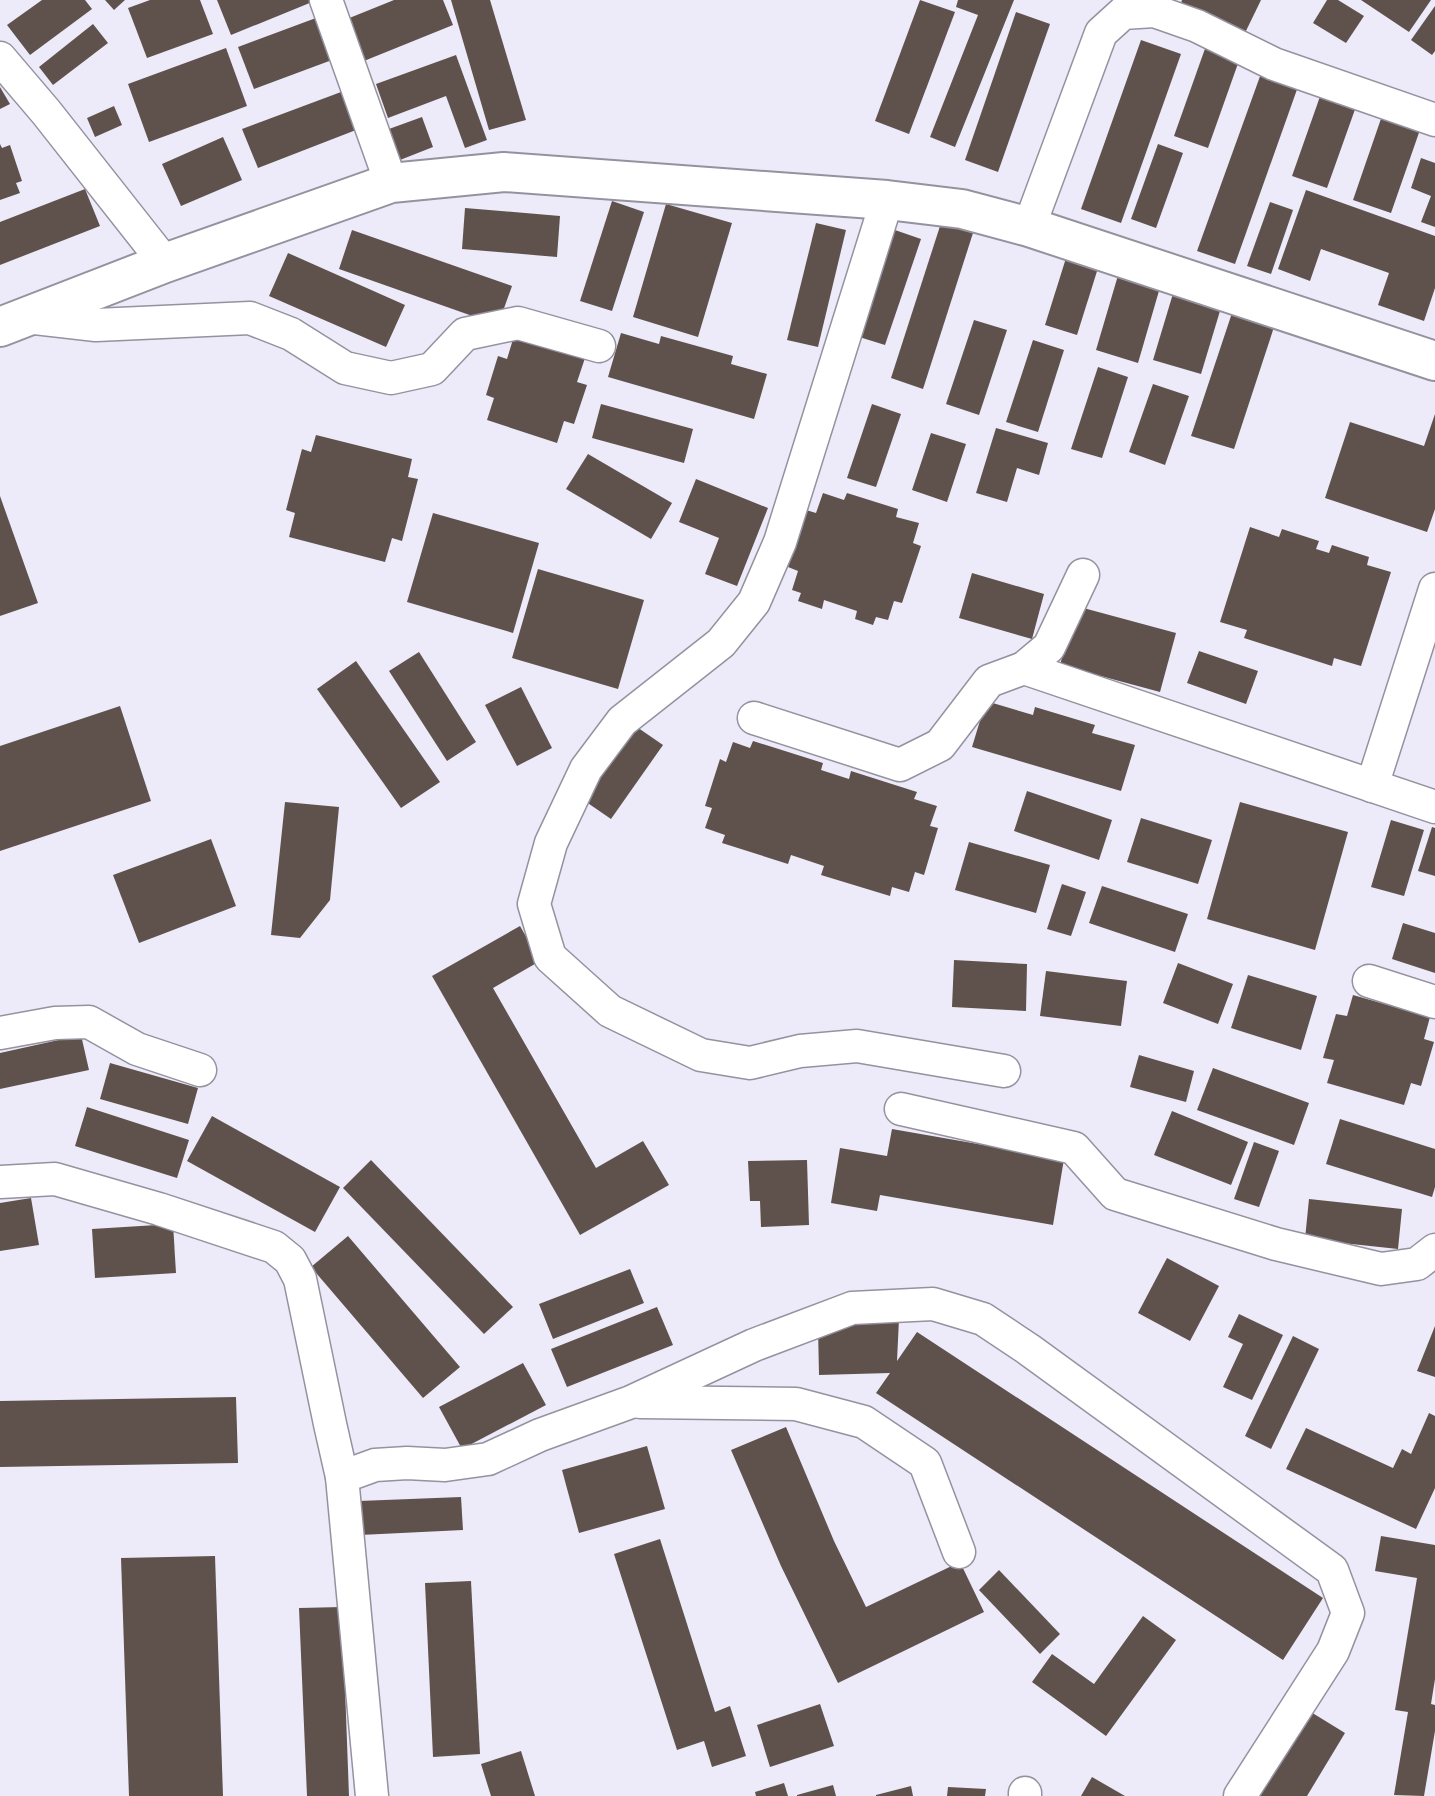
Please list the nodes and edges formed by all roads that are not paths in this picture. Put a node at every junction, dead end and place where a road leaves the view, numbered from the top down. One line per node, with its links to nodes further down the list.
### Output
1 (326, 0): 4 (street)
2 (0, 58): 7 (street)
3 (1435, 120): 6 (street)
4 (391, 183): 5 (street); 7 (street)
5 (887, 200): 6 (street); 21 (street)
6 (1029, 227): 10 (street)
7 (164, 263): 8 (street)
8 (13, 322): 9 (street)
9 (599, 346)
10 (1435, 361)
11 (1083, 575): 13 (street)
12 (1435, 589): 15 (street)
13 (1024, 668): 14 (street); 15 (street)
14 (754, 718)
15 (1372, 786): 16 (street)
16 (1435, 807)
17 (1369, 981): 18 (street)
18 (1435, 1002)
19 (0, 1033): 20 (street)
20 (200, 1070)
21 (1004, 1071)
22 (901, 1109): 24 (street)
23 (0, 1182): 26 (street)
24 (1435, 1250)
25 (631, 1402): 26 (street); 27 (street); 29 (street)
26 (342, 1477): 28 (street)
27 (959, 1552)
28 (372, 1796)
29 (1240, 1796)

